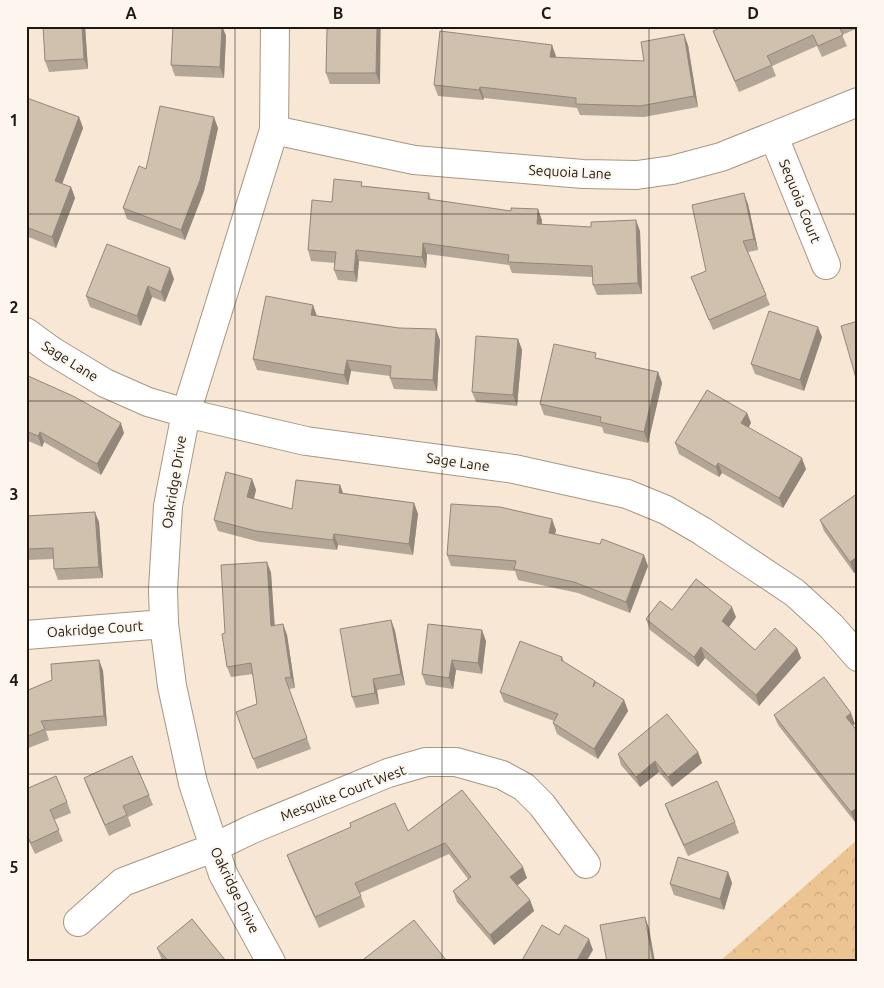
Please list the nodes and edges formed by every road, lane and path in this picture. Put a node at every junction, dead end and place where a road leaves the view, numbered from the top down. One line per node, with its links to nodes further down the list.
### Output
1 (275, 26): 3 (street, Oakridge Drive)
2 (858, 102): 4 (street, Sequoia Lane)
3 (274, 130): 4 (street, Sequoia Lane); 7 (street, Oakridge Drive)
4 (774, 137): 5 (street, Sequoia Court)
5 (826, 265)
6 (26, 332): 7 (street, Sage Lane)
7 (186, 413): 8 (street, Oakridge Drive); 10 (street, Sage Lane)
8 (164, 624): 9 (street, Oakridge Court); 11 (street, Oakridge Drive)
9 (26, 634)
10 (854, 645)
11 (213, 848): 12 (street, Mesquite Court West); 13 (street, Mesquite Court West); 14 (street, Oakridge Drive)
12 (586, 864)
13 (78, 922)
14 (271, 962)

